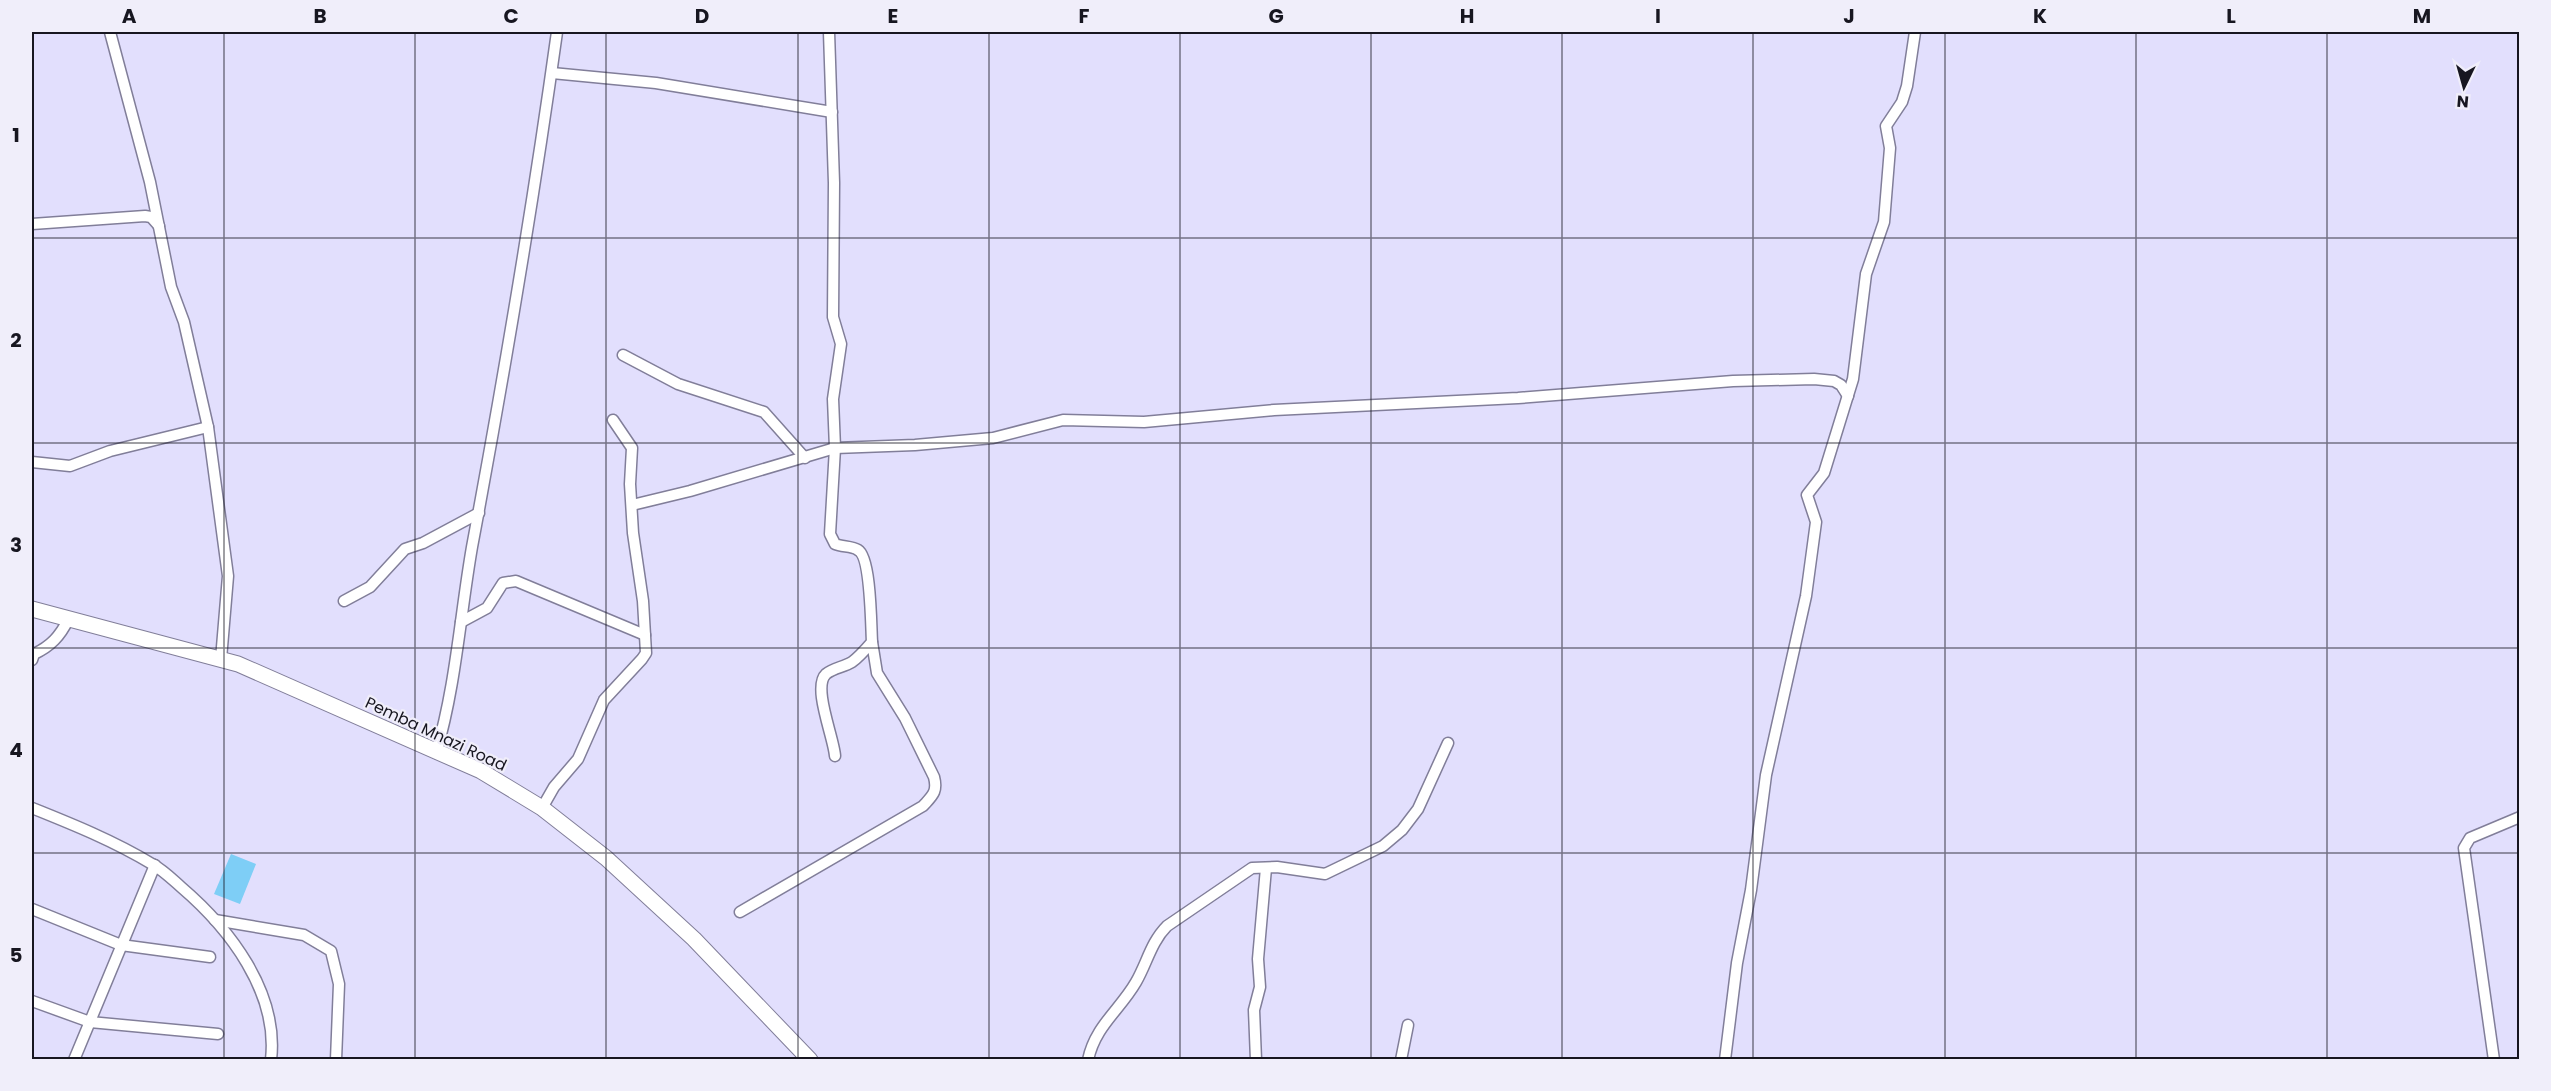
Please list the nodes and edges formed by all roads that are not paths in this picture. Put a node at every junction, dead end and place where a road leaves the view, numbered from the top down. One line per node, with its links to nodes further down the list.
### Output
1 (110, 32): 8 (street)
2 (557, 32): 5 (street)
3 (829, 32): 6 (street)
4 (1915, 32): 10 (street)
5 (552, 73): 6 (street); 17 (street)
6 (832, 112): 13 (street)
7 (32, 224): 8 (street)
8 (161, 227): 12 (street)
9 (623, 355): 14 (street)
10 (1848, 396): 13 (street); 50 (street)
11 (613, 420): 16 (street)
12 (208, 427): 15 (street); 25 (street)
13 (835, 448): 14 (street); 23 (street)
14 (805, 458): 16 (street)
15 (32, 462)
16 (632, 505): 22 (street)
17 (479, 513): 18 (street); 21 (street)
18 (344, 601)
19 (32, 609): 20 (main road, Pemba Mnazi Road)
20 (68, 620): 24 (street); 25 (main road, Pemba Mnazi Road)
21 (461, 622): 22 (street); 27 (street)
22 (645, 635): 30 (street)
23 (872, 642): 28 (street); 35 (street)
24 (32, 655)
25 (220, 659): 27 (main road, Pemba Mnazi Road)
26 (1448, 743): 33 (street)
27 (436, 753): 30 (main road, Pemba Mnazi Road)
28 (835, 756)
29 (32, 808): 32 (street)
30 (542, 808): 46 (main road, Pemba Mnazi Road)
31 (2520, 817): 51 (street)
32 (155, 865): 36 (street); 37 (street)
33 (1266, 868): 47 (street); 48 (street)
34 (32, 909): 37 (street)
35 (740, 912)
36 (215, 920): 44 (street); 45 (street)
37 (121, 945): 38 (street); 40 (street)
38 (210, 957)
39 (32, 1001): 40 (street)
40 (90, 1022): 42 (street); 43 (street)
41 (1408, 1025): 49 (street)
42 (218, 1034)
43 (74, 1059)
44 (271, 1059)
45 (336, 1059)
46 (810, 1059)
47 (1088, 1059)
48 (1256, 1059)
49 (1401, 1059)
50 (1725, 1059)
51 (2494, 1059)

